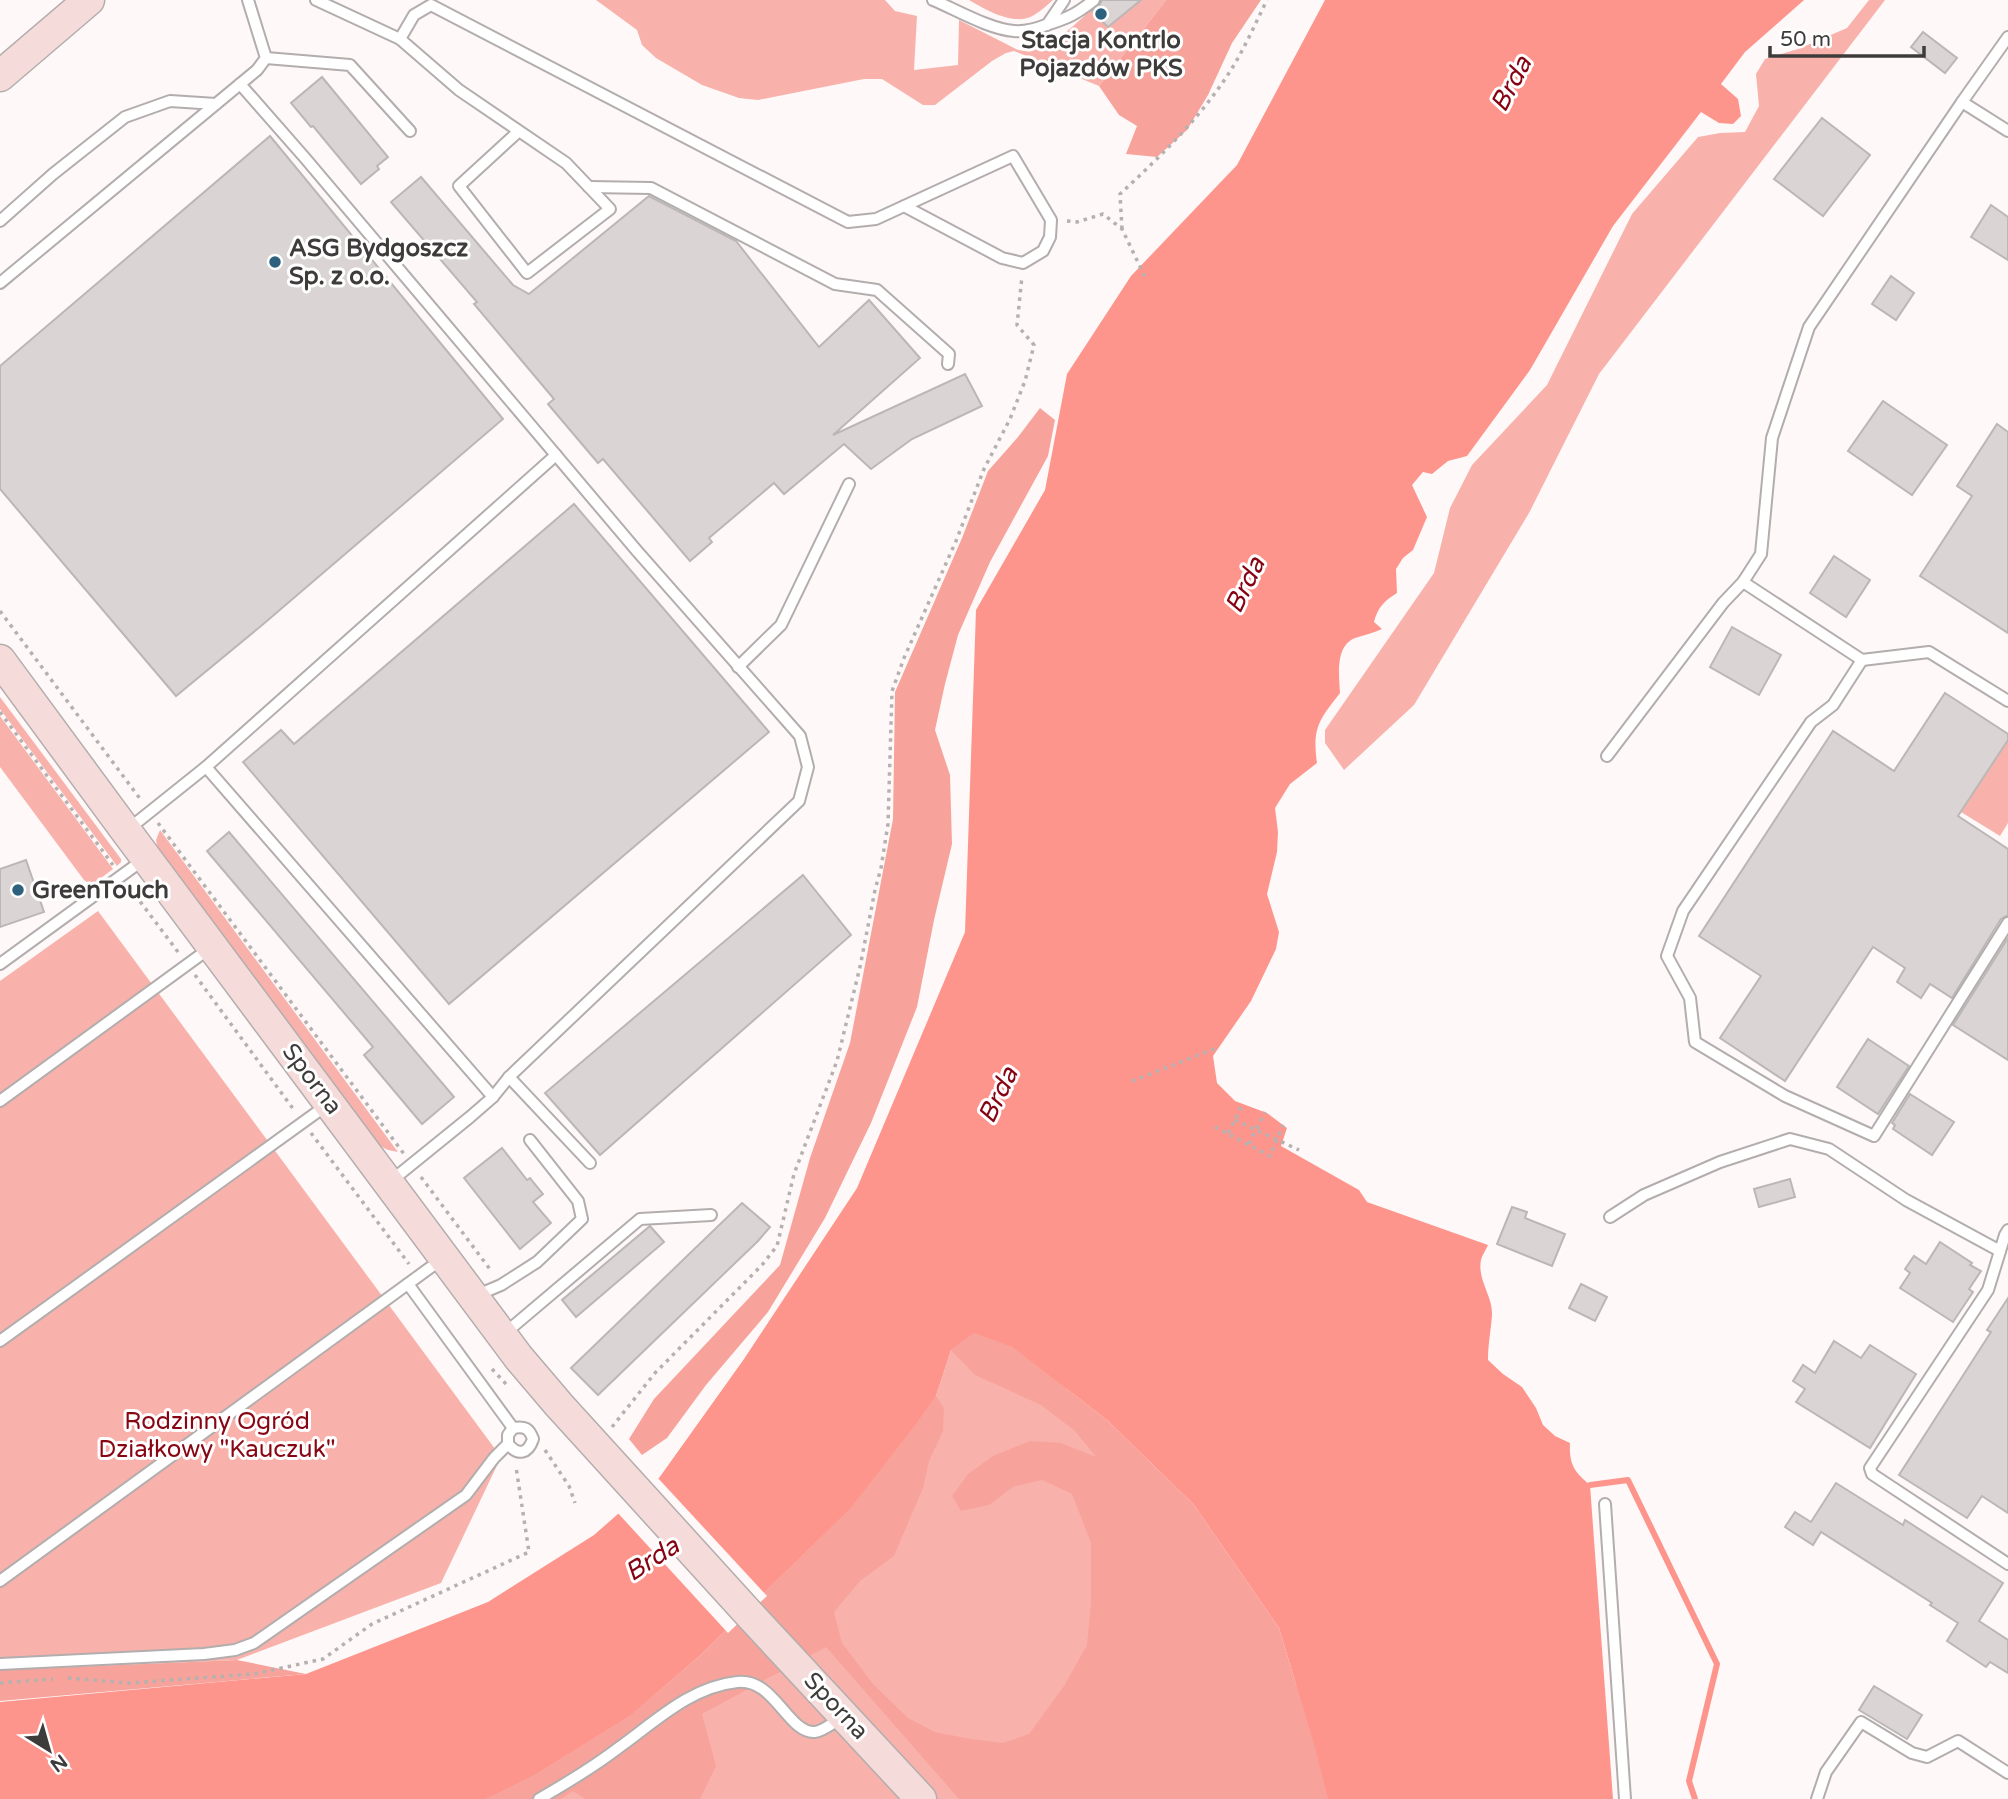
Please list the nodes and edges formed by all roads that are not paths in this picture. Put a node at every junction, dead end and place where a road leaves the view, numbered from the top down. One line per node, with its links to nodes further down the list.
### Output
1 (89, 0): 11 (street)
2 (248, 0): 10 (lane)
3 (316, 0): 9 (lane)
4 (933, 0): 7 (lane)
5 (1064, 0): 7 (lane)
6 (1094, 0): 7 (lane)
7 (1047, 25)
8 (2008, 37): 13 (lane)
9 (400, 39): 16 (lane); 19 (lane)
10 (266, 58): 12 (lane); 15 (lane)
11 (0, 76)
12 (240, 84): 14 (lane); 23 (lane)
13 (1962, 102): 17 (lane); 25 (lane)
14 (216, 104): 20 (lane); 21 (lane)
15 (410, 131)
16 (519, 131): 18 (lane); 18 (lane)
17 (2008, 131)
18 (589, 187): 22 (lane)
19 (904, 206): 19 (lane)
20 (0, 221)
21 (0, 283)
22 (948, 364)
23 (556, 455): 28 (lane); 31 (lane)
24 (849, 484): 28 (lane)
25 (1743, 582): 27 (lane); 30 (lane)
26 (0, 660): 32 (street, Sporna)
27 (1863, 660): 29 (lane); 34 (lane)
28 (738, 667): 37 (lane)
29 (2008, 701)
30 (1606, 756)
31 (206, 767): 32 (lane); 38 (lane)
32 (125, 831): 33 (street, Sporna)
33 (146, 858): 35 (street, Sporna); 36 (lane)
34 (2008, 923)
35 (212, 946): 39 (lane); 40 (street, Sporna)
36 (0, 964)
37 (509, 1077): 38 (lane); 42 (lane)
38 (493, 1097): 43 (lane)
39 (0, 1101)
40 (330, 1103): 43 (street, Sporna); 52 (lane)
41 (530, 1140): 50 (lane)
42 (590, 1163)
43 (389, 1183): 48 (street, Sporna)
44 (711, 1215): 51 (lane)
45 (1610, 1217): 47 (lane)
46 (2008, 1230): 47 (lane)
47 (2000, 1251): 56 (lane)
48 (443, 1258): 49 (lane); 50 (street, Sporna)
49 (408, 1284): 53 (lane); 57 (lane)
50 (473, 1297): 51 (street, Sporna)
51 (502, 1336): 59 (street, Sporna)
52 (0, 1341)
53 (513, 1428): 54 (lane); 54 (lane)
54 (508, 1444): 58 (lane)
55 (1605, 1504): 63 (lane)
56 (2008, 1564)
57 (0, 1581)
58 (0, 1664)
59 (845, 1716): 61 (lane); 62 (street, Sporna)
60 (2008, 1773): 64 (lane)
61 (539, 1799)
62 (921, 1799)
63 (1625, 1799)
64 (1817, 1799)

